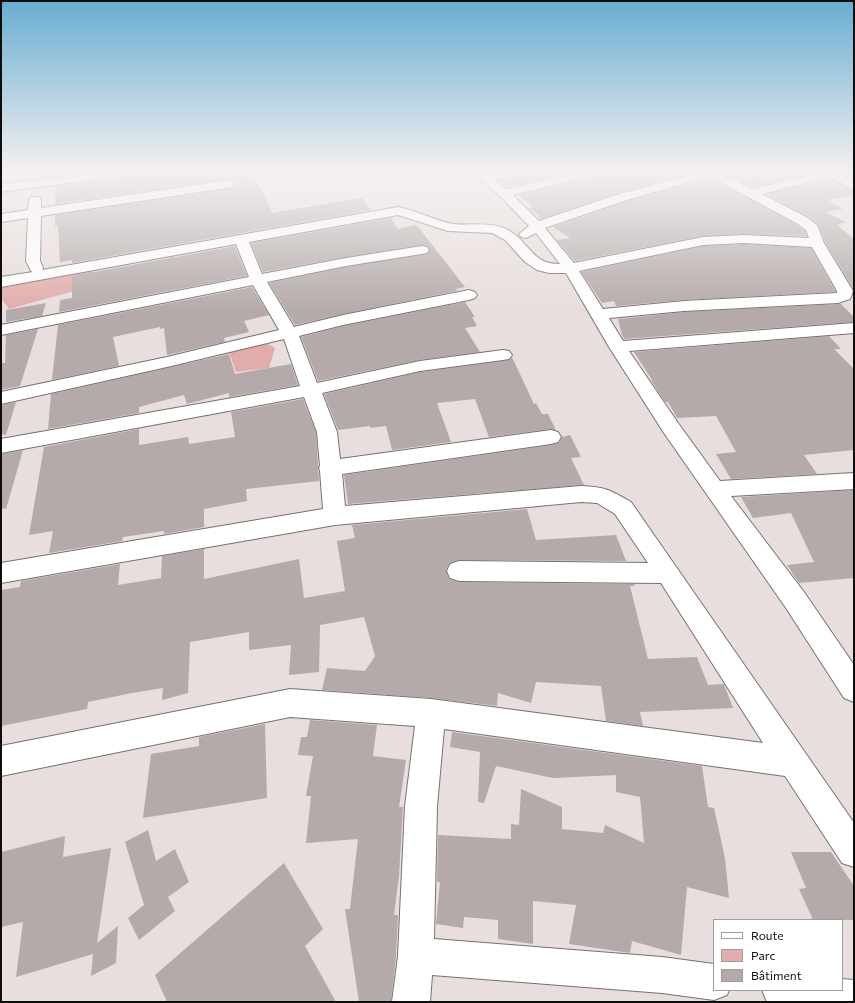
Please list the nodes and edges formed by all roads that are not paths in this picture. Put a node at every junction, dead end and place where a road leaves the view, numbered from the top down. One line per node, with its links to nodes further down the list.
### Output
1 (34, 219): 13 (street)
2 (320, 219): 13 (street)
3 (354, 219): 9 (street)
4 (425, 219): 10 (street)
5 (530, 219): 8 (street)
6 (558, 219): 8 (street)
7 (799, 219): 11 (street)
8 (537, 226): 10 (street); 14 (street)
9 (240, 239): 18 (street); 19 (street)
10 (516, 242): 14 (street)
11 (817, 243): 14 (street); 16 (street)
12 (422, 250): 18 (street)
13 (36, 268): 15 (street)
14 (570, 268): 21 (street)
15 (1, 275)
16 (836, 276): 17 (street); 21 (street)
17 (854, 277)
18 (257, 279): 23 (street); 24 (street)
19 (1, 282)
20 (469, 295): 24 (street)
21 (599, 314): 25 (street)
22 (854, 328): 25 (street)
23 (1, 330)
24 (290, 334): 27 (street); 28 (street)
25 (618, 347): 33 (street)
26 (503, 355): 27 (street)
27 (310, 390): 30 (street); 31 (street)
28 (1, 398)
29 (552, 436): 31 (street)
30 (1, 446)
31 (329, 468): 34 (street)
32 (854, 481): 33 (street)
33 (714, 489): 38 (street)
34 (335, 516): 36 (street); 37 (street)
35 (459, 571): 37 (street)
36 (1, 573)
37 (668, 573): 41 (street)
38 (854, 689)
39 (431, 713): 40 (street); 41 (street); 43 (street)
40 (1, 761)
41 (793, 762): 42 (street)
42 (854, 851)
43 (416, 956): 44 (street); 47 (street)
44 (713, 982)
45 (789, 991): 46 (street)
46 (854, 999)
47 (411, 1002)

